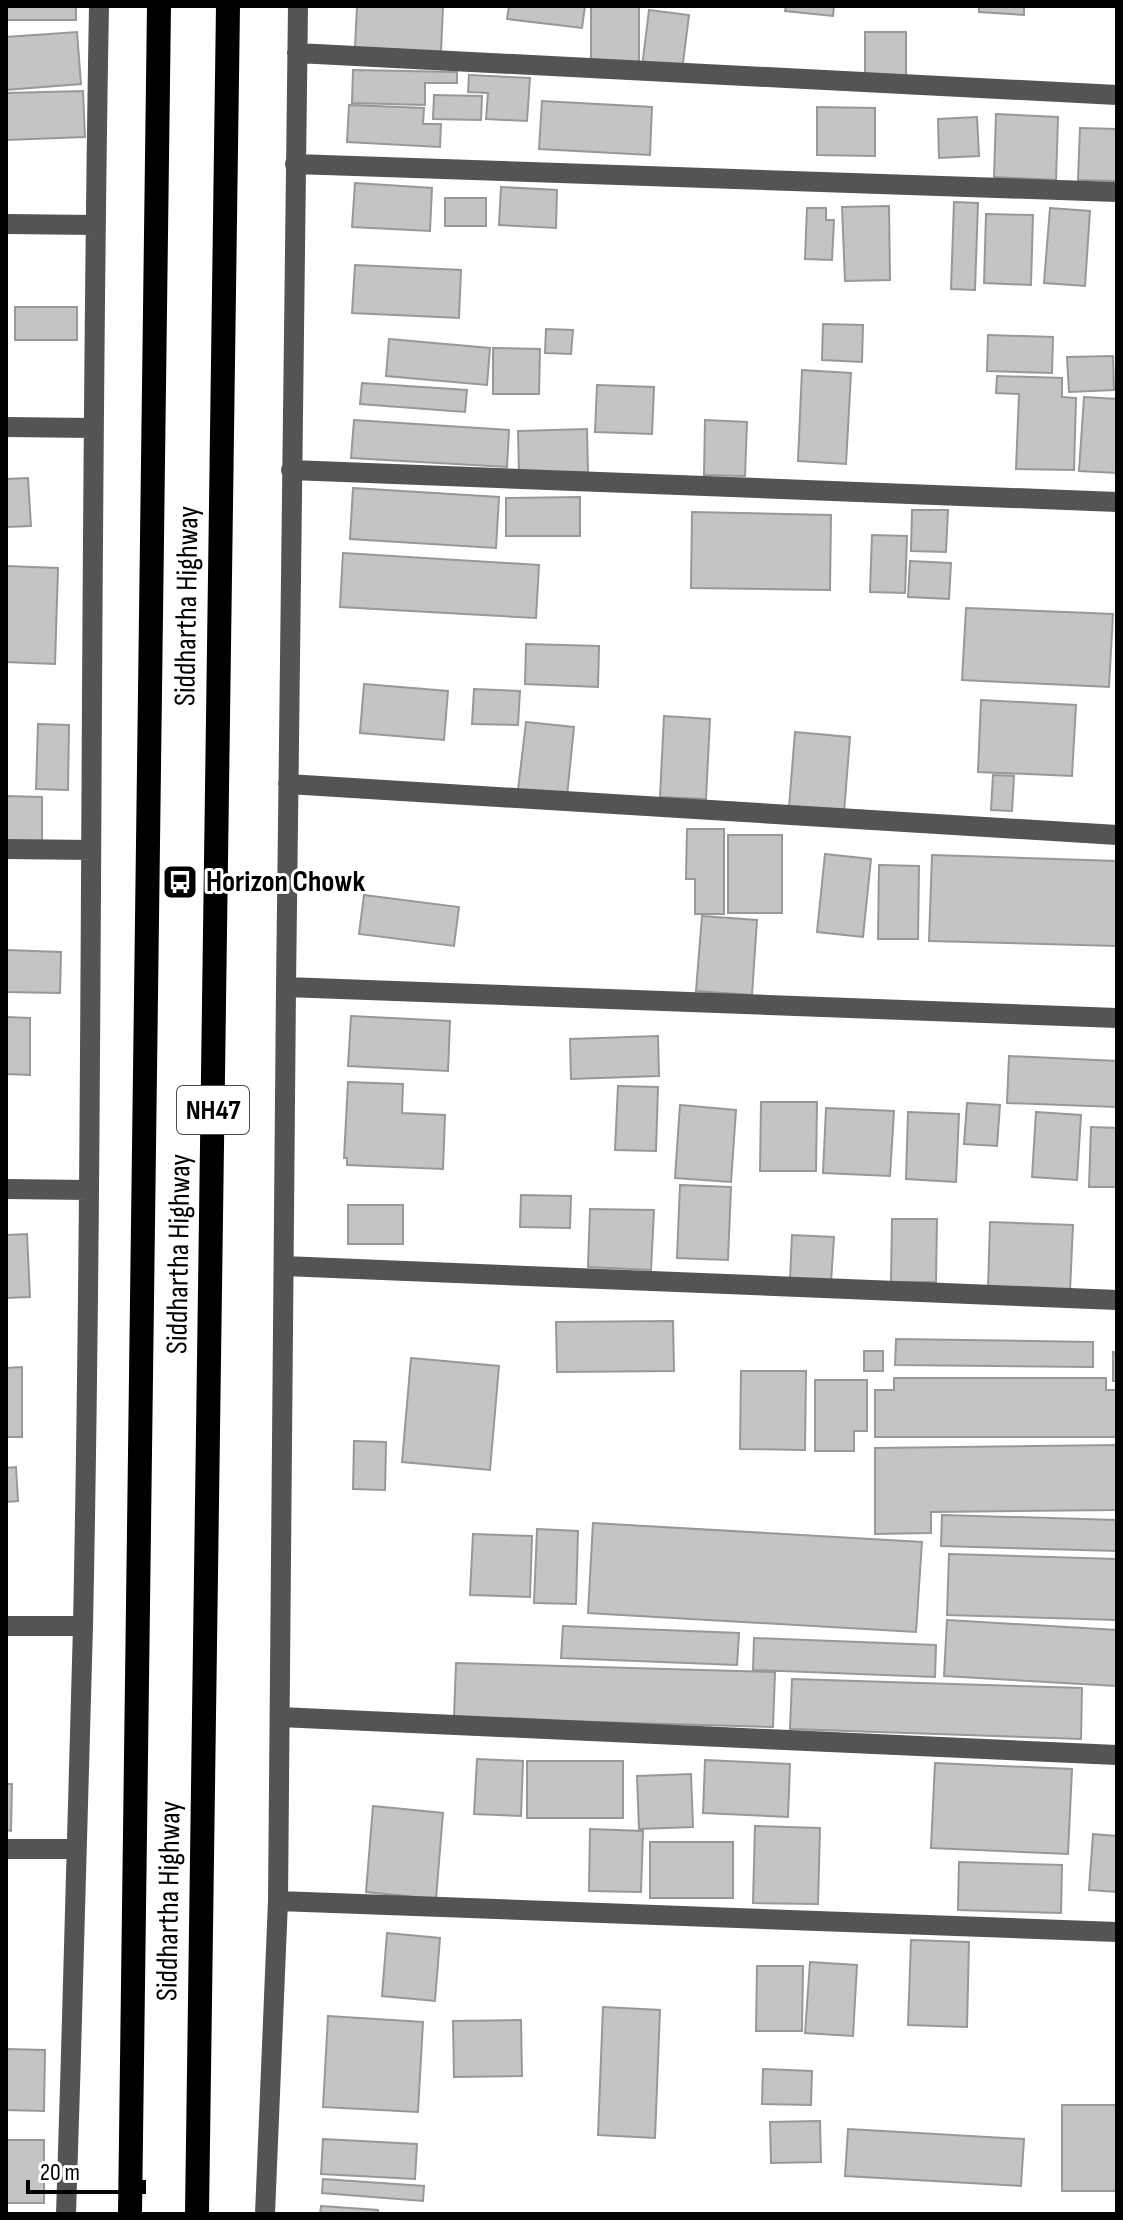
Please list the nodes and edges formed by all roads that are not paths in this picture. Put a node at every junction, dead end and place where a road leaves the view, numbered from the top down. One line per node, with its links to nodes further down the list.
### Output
1 (99, 6): 10 (street)
2 (159, 6): 34 (highway, Siddhartha Highway / NH47)
3 (228, 6): 35 (highway, Siddhartha Highway / NH47)
4 (298, 6): 5 (street)
5 (297, 53): 6 (street); 7 (street)
6 (1117, 95)
7 (295, 164): 8 (street); 13 (street)
8 (1117, 192)
9 (6, 224): 10 (street)
10 (95, 225): 12 (street)
11 (6, 427): 12 (street)
12 (92, 428): 18 (street)
13 (291, 470): 14 (street); 15 (street)
14 (1117, 502)
15 (288, 784): 16 (street); 19 (street)
16 (1117, 835)
17 (6, 849): 18 (street)
18 (91, 850): 22 (street)
19 (286, 987): 20 (street); 23 (street)
20 (1117, 1018)
21 (6, 1189): 22 (street)
22 (88, 1190): 26 (street)
23 (284, 1266): 24 (street); 27 (street)
24 (1117, 1300)
25 (6, 1626): 26 (street)
26 (83, 1626): 30 (street)
27 (280, 1717): 28 (street); 31 (street)
28 (1117, 1755)
29 (6, 1849): 30 (street)
30 (76, 1849): 33 (street)
31 (278, 1901): 32 (street); 36 (street)
32 (1117, 1932)
33 (66, 2214)
34 (130, 2214)
35 (197, 2214)
36 (265, 2214)

